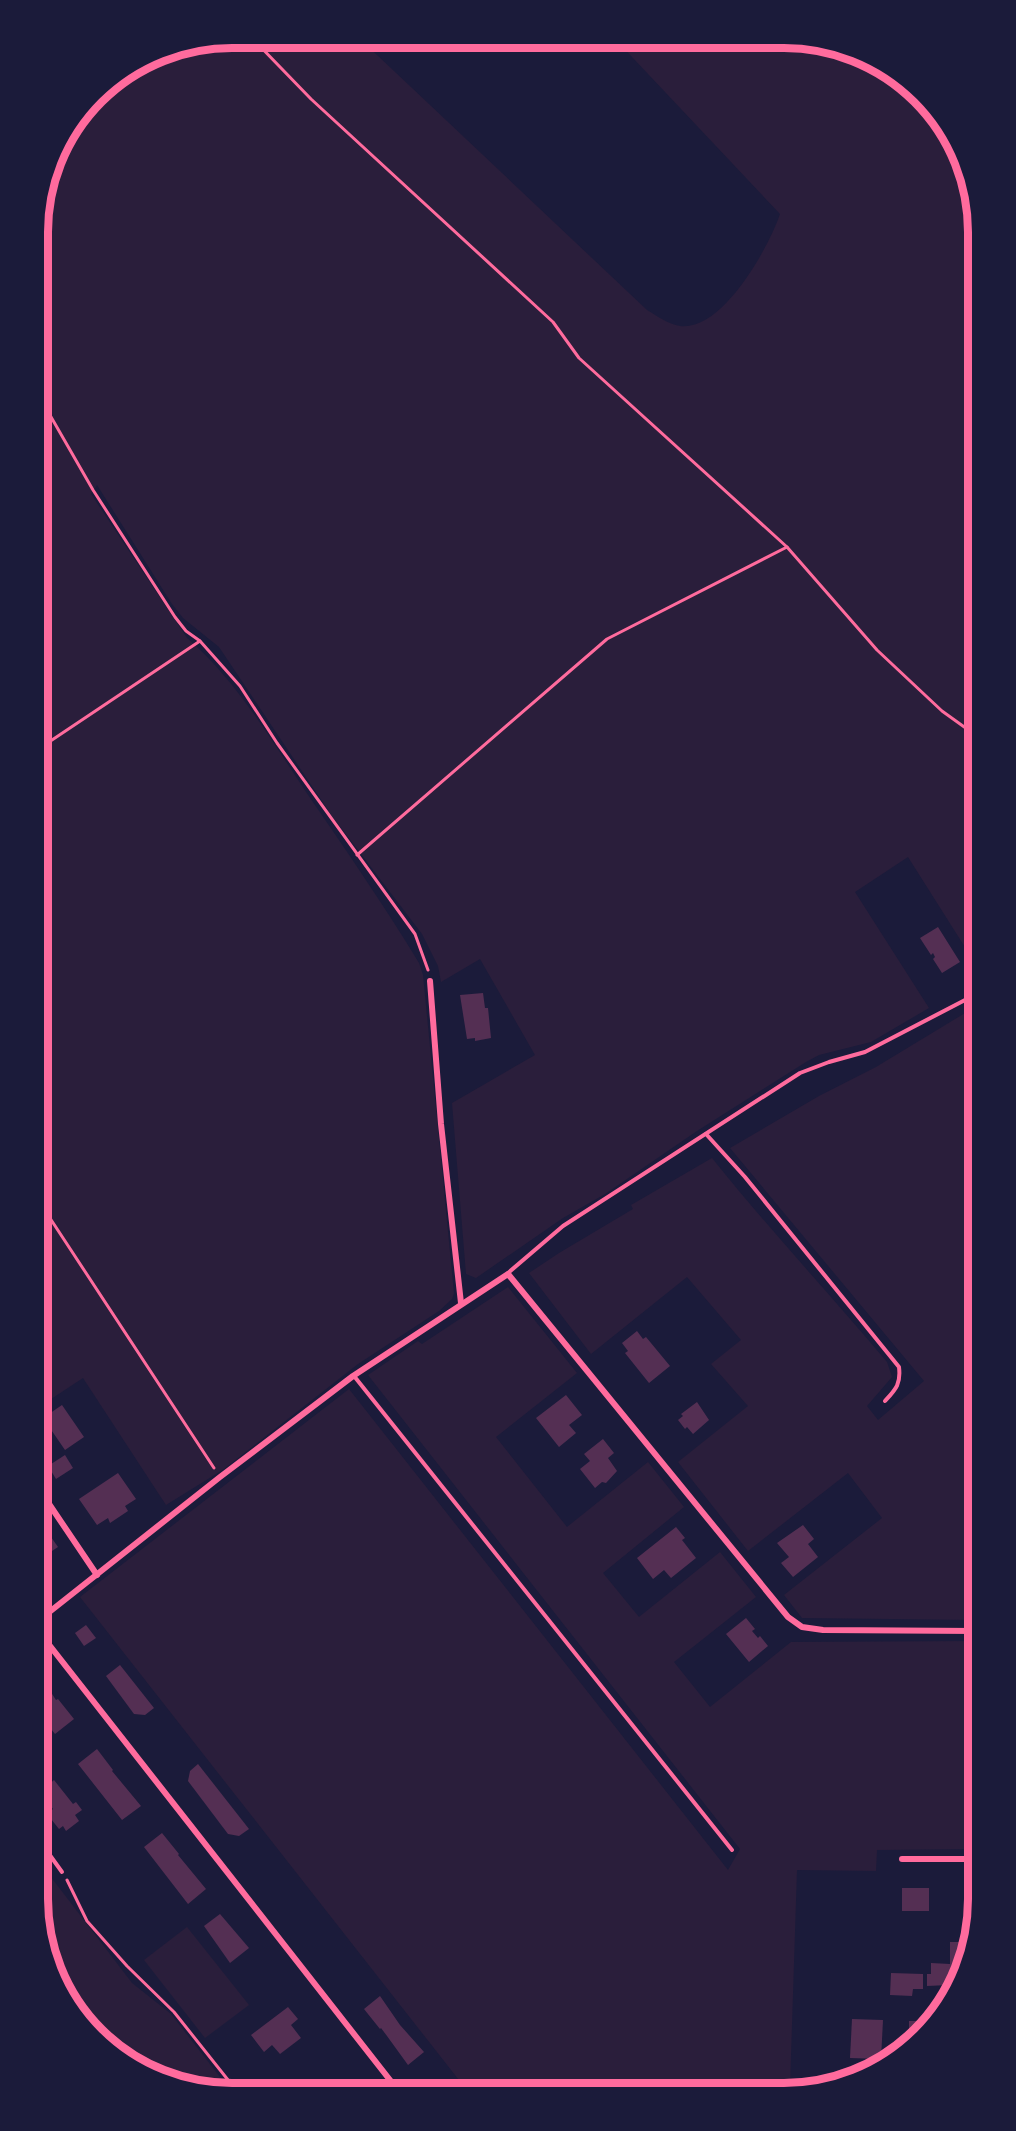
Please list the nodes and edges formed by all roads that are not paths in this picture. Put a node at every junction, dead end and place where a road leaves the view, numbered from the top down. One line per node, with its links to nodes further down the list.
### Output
1 (430, 981): 5 (street)
2 (967, 999): 3 (lane)
3 (706, 1134): 4 (lane); 7 (lane)
4 (508, 1274): 5 (street); 11 (street)
5 (461, 1303): 6 (street)
6 (353, 1376): 9 (street); 13 (lane)
7 (885, 1401)
8 (48, 1502): 9 (street)
9 (97, 1575): 10 (street)
10 (48, 1613)
11 (968, 1631)
12 (48, 1643): 18 (street)
13 (732, 1850)
14 (48, 1853): 17 (lane)
15 (902, 1859): 16 (street)
16 (968, 1859)
17 (62, 1872)
18 (392, 2083)

